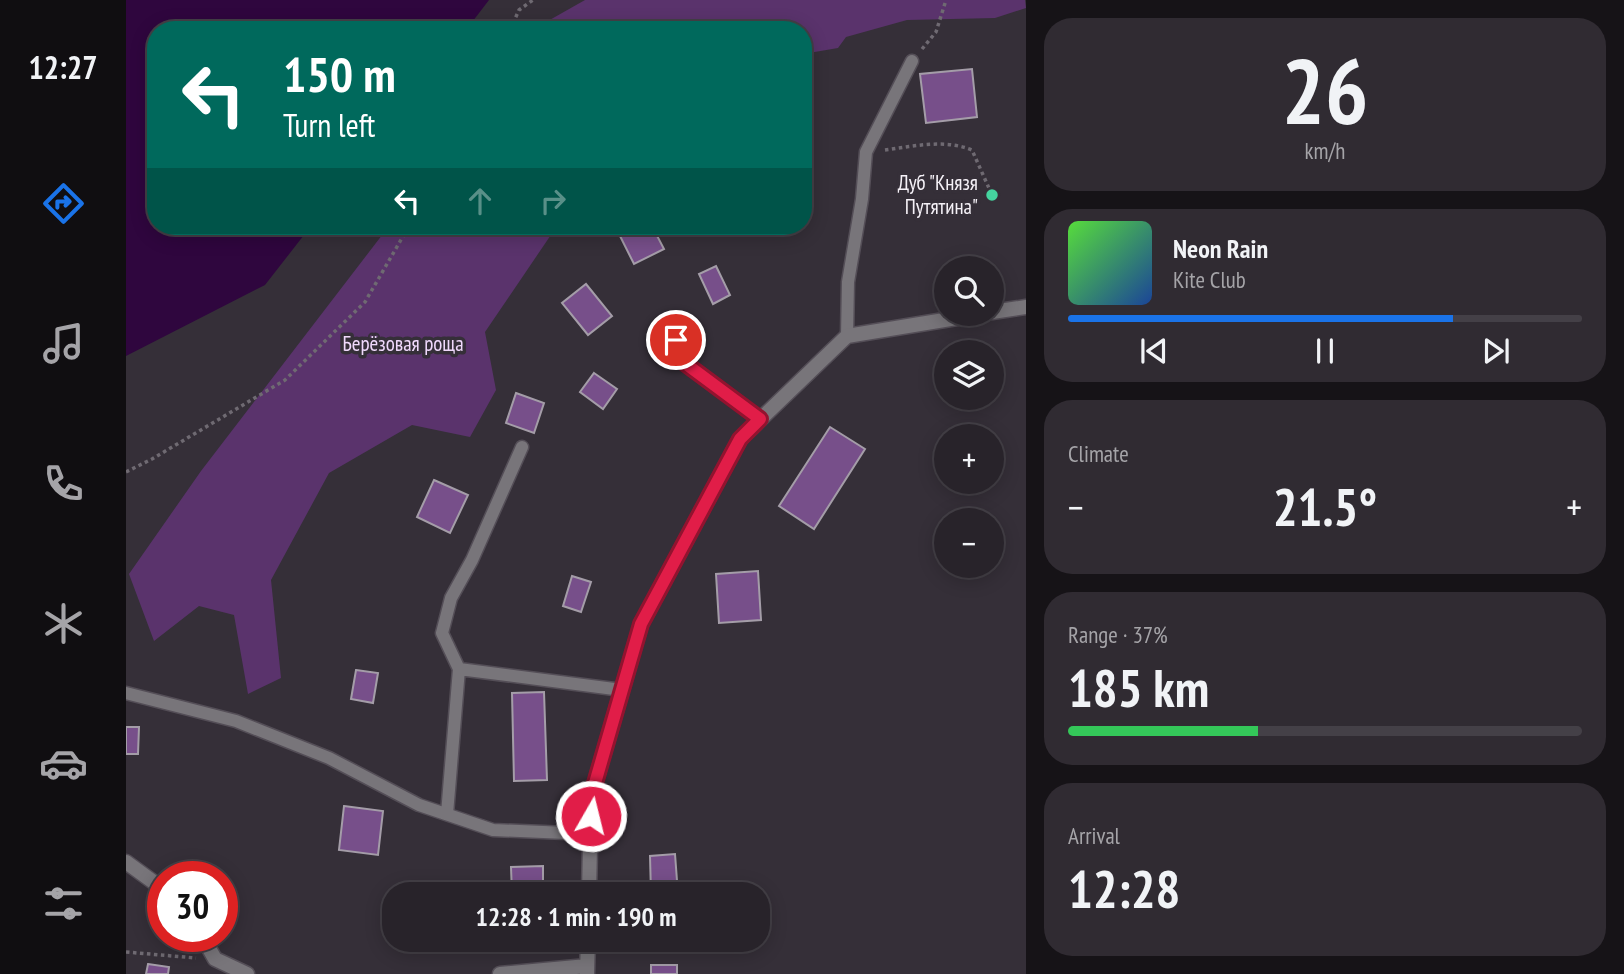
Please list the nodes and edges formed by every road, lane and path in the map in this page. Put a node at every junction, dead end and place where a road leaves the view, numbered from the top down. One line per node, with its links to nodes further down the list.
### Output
1 (533, 0): 3 (path)
2 (946, 0): 4 (path)
3 (514, 21)
4 (912, 61): 5 (lane)
5 (866, 152): 6 (path); 11 (lane)
6 (992, 195)
7 (404, 235): 17 (path)
8 (1026, 307): 9 (street)
9 (1004, 310)
10 (934, 322): 11 (street)
11 (847, 336): 15 (street)
12 (676, 340): 14 (lane)
13 (662, 357): 14 (lane)
14 (686, 364): 15 (lane)
15 (760, 419): 19 (street)
16 (522, 447): 18 (lane)
17 (126, 472)
18 (460, 669): 19 (lane); 21 (lane)
19 (622, 690): 22 (street)
20 (126, 693): 21 (lane)
21 (447, 814): 22 (lane)
22 (590, 834): 25 (street)
23 (126, 862): 24 (street)
24 (147, 877)
25 (589, 882)
26 (126, 952): 29 (path)
27 (211, 952): 29 (street)
28 (588, 952): 30 (street)
29 (215, 959): 31 (street)
30 (587, 970): 32 (street)
31 (247, 974)
32 (500, 974)

